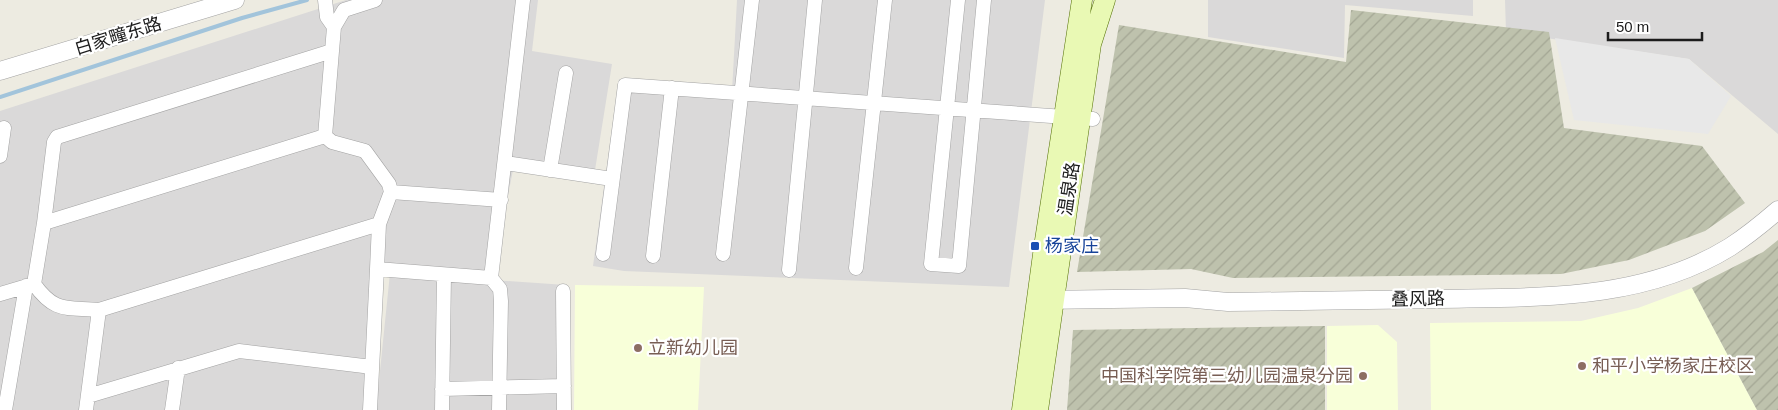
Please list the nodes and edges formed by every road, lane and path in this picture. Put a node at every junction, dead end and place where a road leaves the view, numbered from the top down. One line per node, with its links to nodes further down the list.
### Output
1 (235, 0): 14 (street, 白家疃东路)
2 (375, 0): 12 (street)
3 (523, 0): 26 (street)
4 (752, 0): 17 (street)
5 (815, 0): 18 (street)
6 (885, 0): 19 (street)
7 (958, 0): 20 (street)
8 (984, 0): 21 (street)
9 (1082, 0): 22 (main road, 温泉路)
10 (1105, 0): 22 (main road, 温泉路)
11 (325, 1): 12 (street)
12 (334, 27): 13 (street)
13 (332, 51): 24 (street); 32 (street)
14 (0, 71)
15 (566, 74): 27 (street)
16 (672, 88): 17 (street); 28 (street); 36 (street)
17 (742, 93): 18 (street); 35 (street)
18 (806, 98): 19 (street); 39 (street)
19 (874, 103): 20 (street); 37 (street)
20 (947, 108): 21 (street); 21 (street)
21 (973, 110): 22 (street)
22 (1079, 118): 45 (main road, 温泉路)
23 (4, 128): 25 (street)
24 (325, 136): 29 (street); 32 (street)
25 (0, 156)
26 (505, 163): 27 (street); 30 (street)
27 (550, 170): 28 (street)
28 (612, 178): 34 (street)
29 (391, 192): 30 (street); 33 (street)
30 (501, 200): 41 (street)
31 (1778, 210): 45 (street, 叠风路)
32 (44, 223): 42 (street)
33 (379, 224): 38 (street); 46 (street)
34 (603, 254)
35 (723, 254)
36 (653, 256)
37 (856, 268)
38 (377, 269): 40 (street); 47 (street)
39 (789, 270)
40 (444, 275): 41 (street); 51 (street)
41 (491, 278): 50 (street)
42 (30, 285): 44 (street); 46 (street); 53 (street)
43 (563, 291): 49 (street)
44 (0, 294)
45 (1045, 300): 59 (main road, 温泉路); 60 (main road, 温泉路)
46 (99, 310): 52 (street)
47 (372, 367): 48 (street); 55 (street)
48 (178, 368): 52 (street); 54 (street)
49 (564, 386): 50 (street); 58 (street)
50 (500, 387): 51 (street); 57 (street)
51 (442, 388): 56 (street)
52 (87, 403)
53 (5, 410)
54 (172, 410)
55 (370, 410)
56 (442, 410)
57 (499, 410)
58 (564, 410)
59 (1022, 410)
60 (1038, 410)

